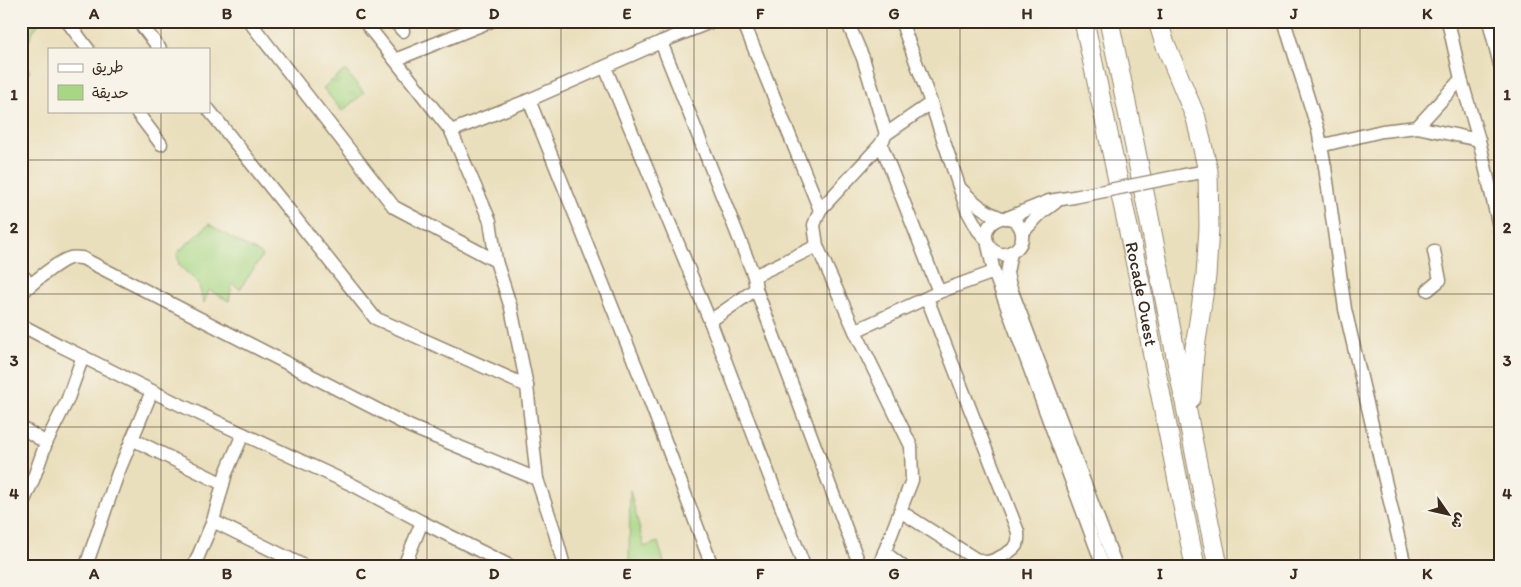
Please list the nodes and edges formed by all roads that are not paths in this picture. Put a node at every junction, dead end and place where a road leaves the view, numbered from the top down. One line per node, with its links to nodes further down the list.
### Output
1 (67, 21): 17 (street)
2 (138, 21): 18 (street)
3 (249, 21): 44 (street)
4 (364, 21): 19 (street)
5 (492, 21): 19 (street)
6 (713, 21): 16 (street)
7 (743, 21): 36 (street)
8 (847, 21): 29 (street)
9 (901, 21): 24 (street)
10 (1084, 21): 84 (highway, Rocade Ouest)
11 (1109, 21): 59 (highway, Rocade Ouest)
12 (1158, 21): 33 (highway)
13 (1284, 21): 32 (street)
14 (1448, 21): 22 (street)
15 (1489, 21): 20 (street)
16 (661, 42): 21 (street); 47 (street)
17 (87, 48)
18 (159, 48)
19 (395, 60): 28 (street)
20 (1500, 65)
21 (605, 67): 23 (street); 53 (street)
22 (1461, 79): 27 (street); 30 (street)
23 (529, 100): 28 (street); 77 (street)
24 (931, 103): 29 (street); 34 (street)
25 (210, 111): 57 (street)
26 (137, 112): 31 (street)
27 (1418, 127): 30 (street); 32 (street)
28 (451, 130): 44 (street)
29 (884, 139): 36 (street); 50 (street)
30 (1479, 140): 38 (street)
31 (161, 144)
32 (1321, 144): 86 (street)
33 (1208, 171): 35 (street, bridge); 59 (highway)
34 (960, 188): 37 (street); 40 (street)
35 (1068, 198): 37 (street); 39 (street)
36 (820, 210): 41 (street)
37 (1004, 218): 39 (street); 40 (street)
38 (1500, 231)
39 (1022, 233): 43 (street)
40 (987, 242): 43 (street); 45 (street)
41 (817, 246): 47 (street); 55 (street)
42 (1434, 251): 49 (street)
43 (1011, 252): 83 (street)
44 (496, 261): 57 (street)
45 (994, 272): 50 (street); 82 (street)
46 (21, 274): 48 (street)
47 (755, 282): 53 (street); 79 (street)
48 (31, 284): 51 (street); 64 (street)
49 (1428, 290)
50 (940, 292): 52 (street)
51 (21, 294)
52 (927, 298): 55 (street); 67 (street)
53 (710, 321): 78 (street)
54 (21, 325): 56 (street)
55 (855, 331): 67 (street)
56 (83, 356): 58 (street); 63 (street)
57 (527, 386): 64 (street)
58 (152, 391): 61 (street); 62 (street)
59 (1188, 421): 85 (highway, Rocade Ouest)
60 (21, 427): 63 (street)
61 (242, 434): 65 (street); 69 (street)
62 (132, 439): 65 (street); 72 (street)
63 (46, 443): 66 (street)
64 (537, 479): 76 (street)
65 (223, 484): 68 (street)
66 (21, 507)
67 (900, 511): 70 (street)
68 (213, 521): 71 (street); 73 (street)
69 (422, 522): 74 (street); 75 (street)
70 (884, 552): 80 (street); 81 (street)
71 (296, 564)
72 (86, 566)
73 (194, 566)
74 (404, 566)
75 (510, 566)
76 (564, 566)
77 (712, 566)
78 (804, 566)
79 (860, 566)
80 (879, 566)
81 (902, 566)
82 (1103, 566)
83 (1116, 566)
84 (1195, 566)
85 (1218, 566)
86 (1405, 566)

